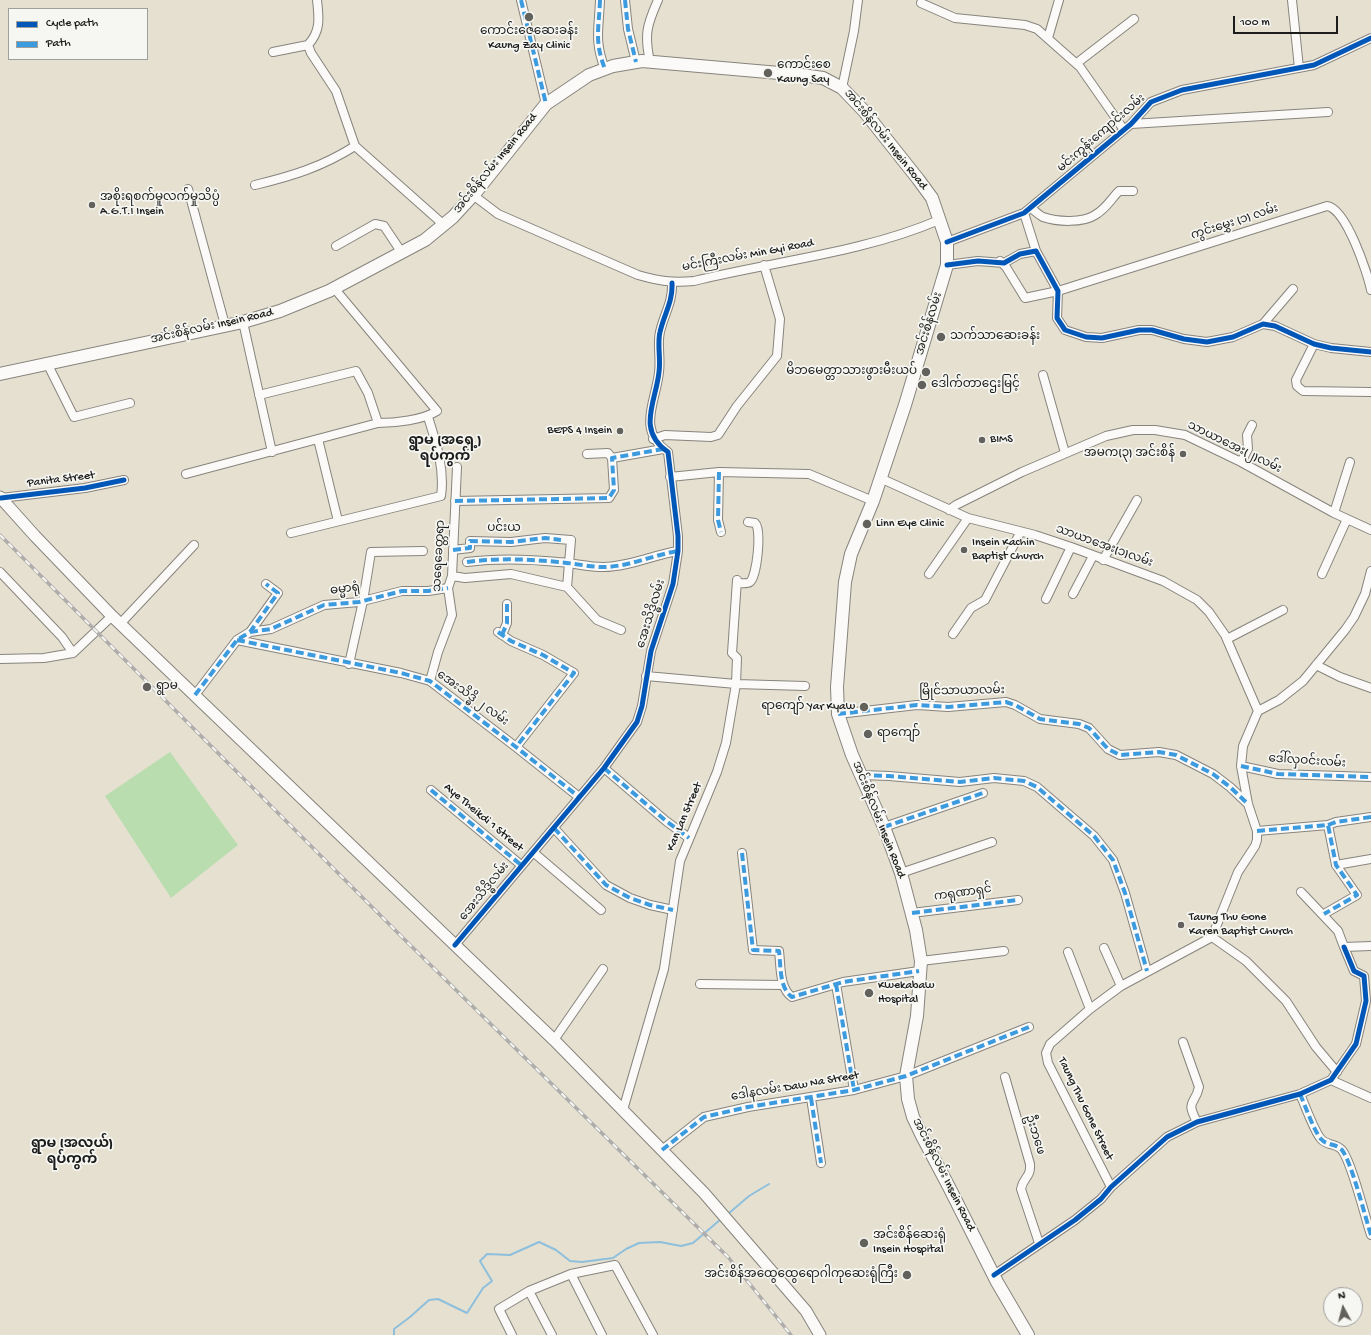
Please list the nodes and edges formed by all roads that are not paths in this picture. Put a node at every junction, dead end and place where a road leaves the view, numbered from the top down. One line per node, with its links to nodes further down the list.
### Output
1 (317, 0): 13 (street)
2 (521, 0): 21 (street)
3 (600, 0): 19 (street)
4 (625, 0): 15 (street)
5 (658, 0): 16 (street)
6 (858, 0): 20 (street)
7 (1059, 0): 11 (street)
8 (1292, 0): 18 (street)
9 (921, 3): 11 (street)
10 (1134, 19): 17 (street)
11 (1048, 38): 17 (street)
12 (1371, 38): 18 (street, မင်းကွန်းကျောင်းလမ်း)
13 (308, 45): 14 (street); 24 (street)
14 (273, 52)
15 (636, 62): 16 (main road, အင်းစိန်လမ်း Insein Road); 19 (main road, အင်းစိန်လမ်း Insein Road)
16 (650, 62): 20 (main road, အင်းစိန်လမ်း Insein Road)
17 (1077, 63): 23 (street)
18 (1299, 68): 23 (street, မင်းကွန်းကျောင်းလမ်း)
19 (605, 69): 21 (main road, အင်းစိန်လမ်း Insein Road)
20 (842, 88): 30 (main road, အင်းစိန်လမ်း Insein Road)
21 (546, 104): 28 (main road, အင်းစိန်လမ်း Insein Road)
22 (1328, 112): 23 (street)
23 (1128, 127): 29 (street, မင်းကွန်းကျောင်းလမ်း)
24 (355, 146): 25 (street); 31 (street)
25 (255, 185)
26 (188, 189): 46 (street)
27 (1133, 191): 29 (street)
28 (473, 195): 31 (main road, အင်းစိန်လမ်း Insein Road); 39 (street, မင်းကြီးလမ်း Min Gyi Road)
29 (1028, 210): 32 (street, မင်းကွန်းကျောင်းလမ်း); 34 (street)
30 (939, 220): 32 (main road, အင်းစိန်လမ်း); 37 (street, မင်းကြီးလမ်း Min Gyi Road)
31 (444, 224): 35 (main road, အင်းစိန်လမ်း Insein Road)
32 (947, 242): 38 (main road, အင်းစိန်လမ်း)
33 (336, 246): 35 (street)
34 (1036, 251): 36 (street); 43 (street)
35 (402, 253): 40 (main road, အင်းစိန်လမ်း Insein Road)
36 (1000, 261): 38 (street); 43 (street)
37 (764, 265): 39 (street, မင်းကြီးလမ်း Min Gyi Road); 60 (street)
38 (947, 265): 58 (main road, အင်းစိန်လမ်း)
39 (672, 283): 60 (street)
40 (334, 288): 44 (main road, အင်းစိန်လမ်း Insein Road); 55 (street)
41 (1293, 289): 45 (street)
42 (1371, 290): 43 (street, ကွင်းမွှေး (၁) လမ်း)
43 (1058, 291): 45 (street)
44 (243, 322): 46 (main road, အင်းစိန်လမ်း Insein Road); 53 (street)
45 (1263, 324): 47 (street)
46 (225, 325): 49 (main road, အင်းစိန်လမ်း Insein Road)
47 (1314, 344): 48 (street); 52 (street)
48 (1371, 352)
49 (47, 363): 50 (main road, အင်းစိန်လမ်း Insein Road); 54 (street)
50 (0, 374)
51 (1043, 375): 63 (street)
52 (1371, 392)
53 (259, 394): 56 (street); 62 (street)
54 (130, 403)
55 (428, 417): 56 (street); 82 (street)
56 (378, 423): 59 (street)
57 (1252, 425): 66 (street)
58 (897, 428): 72 (main road, အင်းစိန်လမ်း Insein Road)
59 (318, 439): 62 (street); 82 (street)
60 (653, 439): 61 (street, အေးသိဒ္ဓိလမ်း)
61 (663, 449): 65 (street); 71 (street, အေးသိဒ္ဓိလမ်း)
62 (272, 452): 70 (street)
63 (1065, 453): 66 (street, သာယာအေး(၂)လမ်း); 78 (street, သာယာအေး(၂)လမ်း)
64 (587, 454): 65 (street)
65 (612, 458): 76 (street)
66 (1241, 462): 79 (street, သာယာအေး(၂)လမ်း)
67 (1350, 462): 79 (street)
68 (457, 467): 76 (street, သရေခေတ္တရာ)
69 (719, 472): 71 (street); 77 (street); 85 (street)
70 (186, 474)
71 (670, 477): 92 (street, အေးသိဒ္ဓိလမ်း)
72 (880, 478): 77 (main road, အင်းစိန်လမ်း Insein Road); 78 (street, သာယာအေး(၁)လမ်း)
73 (124, 480): 74 (street, Panita Street)
74 (0, 497): 111 (main road)
75 (1137, 500): 94 (street)
76 (455, 501): 90 (street, သရေခေတ္တရာ)
77 (873, 501): 128 (main road, အင်းစိန်လမ်း Insein Road)
78 (949, 510): 80 (street, သာယာအေး(၁)လမ်း)
79 (1334, 513): 81 (street, သာယာအေး(၂)လမ်း)
80 (968, 518): 87 (street, သာယာအေး(၁)လမ်း); 99 (street)
81 (1347, 519): 84 (street, သာယာအေး(၂)လမ်း); 100 (street)
82 (338, 521): 86 (street)
83 (748, 522): 123 (street, Kan Lan Street)
84 (1371, 530)
85 (721, 532)
86 (291, 533)
87 (1020, 533): 89 (street, သာယာအေး(၁)လမ်း); 114 (street)
88 (194, 545): 111 (street)
89 (1071, 547): 93 (street, သာယာအေး(၁)လမ်း); 107 (street)
90 (453, 550): 96 (street, ပင်းယ); 101 (street, သရေခေတ္တရာ)
91 (422, 551): 108 (street)
92 (678, 551): 96 (street); 121 (street, အေးသိဒ္ဓိလမ်း)
93 (1093, 556): 94 (street, သာယာအေး(၁)လမ်း); 105 (street)
94 (1103, 560): 115 (street, သာယာအေး(၁)လမ်း)
95 (467, 562): 96 (street)
96 (569, 563): 103 (street)
97 (1371, 571): 106 (street)
98 (0, 572): 117 (street)
99 (929, 574)
100 (1322, 574)
101 (452, 576): 103 (street); 104 (street, သရေခေတ္တရာ)
102 (266, 584): 113 (street)
103 (567, 587): 112 (street)
104 (448, 588): 108 (street, ဓမ္မာရုံ); 122 (street, သရေခေတ္တရာ)
105 (1073, 594)
106 (1368, 595): 120 (street)
107 (1046, 599)
108 (363, 601): 113 (street, ဓမ္မာရုံ); 119 (street)
109 (507, 604): 129 (street)
110 (1283, 610): 115 (street)
111 (116, 620): 117 (street); 126 (main road)
112 (621, 630)
113 (250, 632): 116 (street)
114 (953, 634)
115 (1227, 639): 127 (street, သာယာအေး(၁)လမ်း)
116 (237, 640): 119 (street, အေးသိဒ္ဓိ ၂ လမ်း); 126 (street)
117 (73, 653): 118 (street)
118 (0, 660)
119 (350, 664): 122 (street, အေးသိဒ္ဓိ ၂ လမ်း)
120 (1316, 665): 125 (street); 127 (street)
121 (646, 676): 123 (street); 131 (street, အေးသိဒ္ဓိလမ်း)
122 (430, 681): 129 (street, အေးသိဒ္ဓိ ၂ လမ်း)
123 (736, 684): 124 (street); 143 (street, Kan Lan Street)
124 (805, 686)
125 (1371, 688)
126 (195, 695): 158 (main road)
127 (1258, 711): 130 (street)
128 (838, 714): 132 (main road, အင်းစိန်လမ်း Insein Road); 137 (street, မြိုင်သာယာလမ်း)
129 (516, 747): 136 (street, အေးသိဒ္ဓိ ၂ လမ်း)
130 (1242, 766): 133 (street, ဒေါ်လှဝင်းလမ်း); 137 (street)
131 (604, 768): 136 (street, အေးသိဒ္ဓိလမ်း); 143 (street)
132 (862, 775): 140 (main road, အင်းစိန်လမ်း Insein Road); 166 (street)
133 (1371, 777)
134 (431, 790): 148 (street, Aye Theikdi 1 Street)
135 (983, 793): 140 (street)
136 (579, 797): 141 (street, အေးသိဒ္ဓိလမ်း)
137 (1248, 804): 142 (street)
138 (1371, 817): 139 (street)
139 (1328, 825): 142 (street); 149 (street)
140 (884, 827): 150 (main road, အင်းစိန်လမ်း Insein Road)
141 (554, 828): 145 (street, အေးသိဒ္ဓိလမ်း); 154 (street)
142 (1257, 830): 157 (street)
143 (689, 838): 154 (street, Kan Lan Street)
144 (992, 842): 150 (street)
145 (533, 852): 148 (street, အေးသိဒ္ဓိလမ်း); 153 (street)
146 (742, 853): 169 (street)
147 (1371, 859): 149 (street)
148 (520, 865): 158 (street, အေးသိဒ္ဓိလမ်း)
149 (1336, 865): 156 (street)
150 (901, 873): 155 (main road, အင်းစိန်လမ်း Insein Road)
151 (1300, 892): 156 (street)
152 (1018, 900): 155 (street, ကရုဏာရှင်)
153 (601, 910)
154 (673, 910): 184 (street, Kan Lan Street)
155 (912, 913): 164 (main road, အင်းစိန်လမ်း Insein Road)
156 (1324, 914): 160 (street)
157 (1212, 937): 166 (street, Taung Thu Gone Street); 176 (street)
158 (455, 945): 174 (main road)
159 (1371, 946): 160 (street)
160 (1344, 947): 171 (street)
161 (1104, 948): 170 (street)
162 (1004, 951): 164 (street)
163 (1068, 952): 172 (street)
164 (920, 966): 168 (street); 177 (main road, အင်းစိန်လမ်း Insein Road)
165 (603, 969): 174 (street)
166 (1147, 972): 170 (street, Taung Thu Gone Street)
167 (700, 984): 169 (street)
168 (836, 984): 169 (street); 180 (street)
169 (783, 985)
170 (1121, 986): 172 (street, Taung Thu Gone Street)
171 (1368, 1001): 176 (street)
172 (1090, 1009): 188 (street, Taung Thu Gone Street)
173 (1029, 1027): 177 (street, ဒေါနလမ်း Daw Na Street)
174 (554, 1040): 184 (main road)
175 (1183, 1042): 185 (street)
176 (1337, 1072): 179 (street)
177 (906, 1076): 180 (street, ဒေါနလမ်း Daw Na Street); 192 (main road, အင်းစိန်လမ်း Insein Road)
178 (1005, 1077): 190 (street, ဦးဘဖေ)
179 (1330, 1080): 181 (street); 183 (street)
180 (854, 1090): 182 (street, ဒေါနလမ်း Daw Na Street)
181 (1300, 1094): 185 (street); 189 (street)
182 (811, 1098): 186 (street, ဒေါနလမ်း Daw Na Street); 187 (street)
183 (1371, 1098)
184 (623, 1110): 186 (main road)
185 (1197, 1122): 188 (street)
186 (662, 1150): 198 (main road)
187 (821, 1164)
188 (1111, 1188): 190 (street)
189 (1371, 1235)
190 (1039, 1244): 192 (street)
191 (572, 1274): 193 (street); 196 (street); 197 (street)
192 (994, 1275): 199 (main road, အင်းစိန်လမ်း Insein Road)
193 (529, 1291): 194 (street); 195 (street)
194 (512, 1335)
195 (552, 1335)
196 (602, 1335)
197 (653, 1335)
198 (820, 1335)
199 (1028, 1335)

